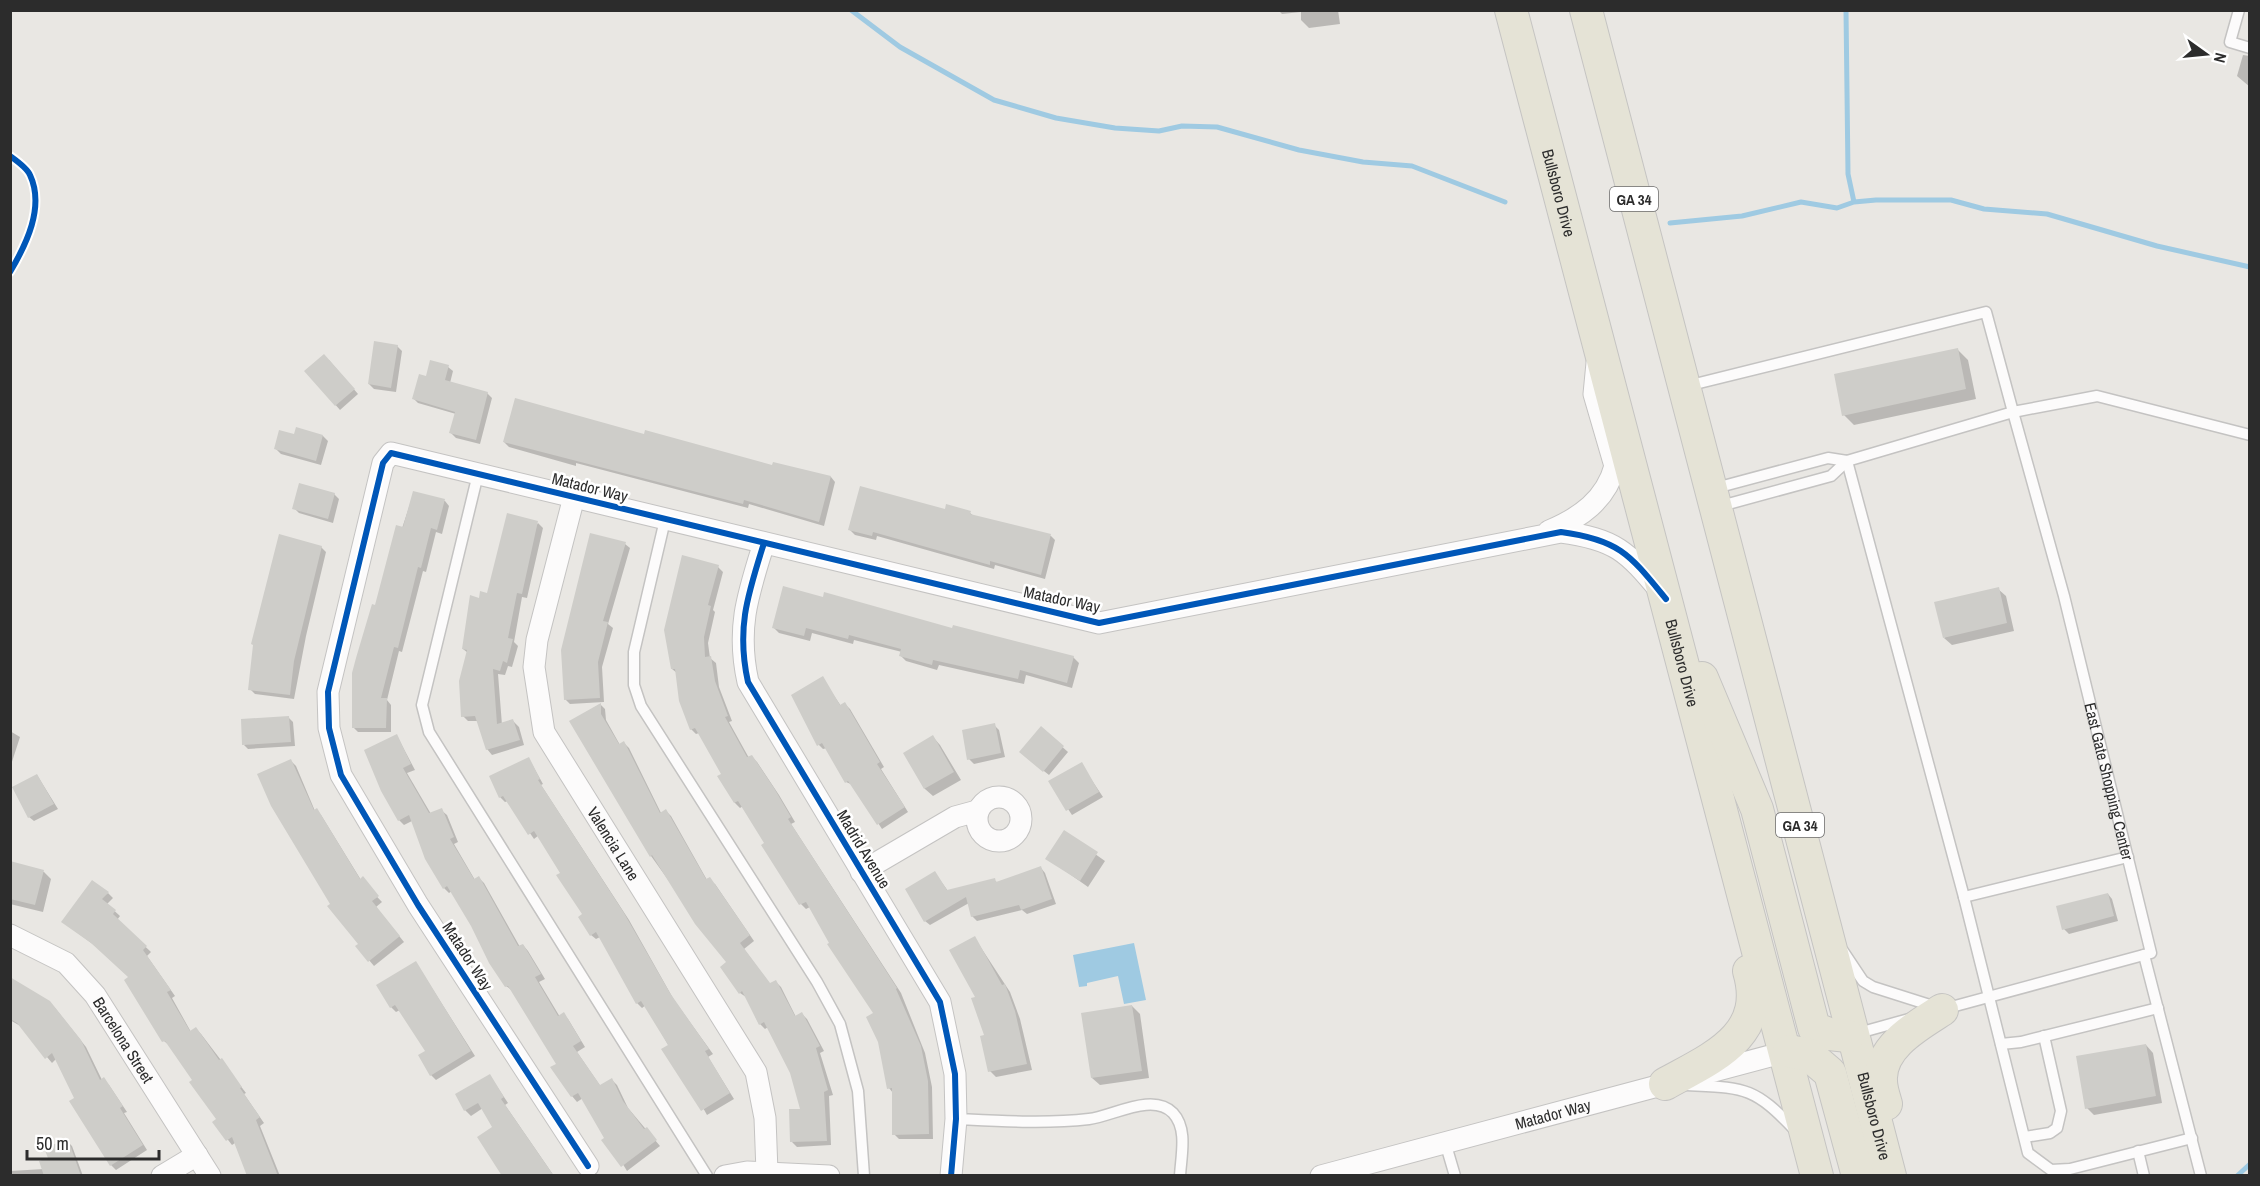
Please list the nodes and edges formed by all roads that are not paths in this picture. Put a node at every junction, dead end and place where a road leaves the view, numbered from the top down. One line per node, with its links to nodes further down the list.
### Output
1 (1511, 10): 5 (main road, Bullsboro Drive)
2 (1586, 10): 6 (main road, Bullsboro Drive / GA 34)
3 (2239, 10): 4 (lane)
4 (2250, 48)
5 (1599, 345): 14 (street); 16 (main road, Bullsboro Drive)
6 (1684, 387): 7 (lane, East Gate Shopping Center); 12 (main road, Bullsboro Drive / GA 34)
7 (2013, 412): 8 (lane); 9 (lane); 18 (lane, East Gate Shopping Center)
8 (2250, 435)
9 (1847, 460): 12 (lane); 12 (lane); 21 (lane)
10 (478, 474): 11 (street, Matador Way); 40 (street, Matador Way); 44 (lane)
11 (574, 497): 13 (street, Matador Way); 41 (street, Valencia Lane)
12 (1712, 499): 22 (main road, Bullsboro Drive / GA 34)
13 (665, 520): 15 (street, Matador Way); 47 (lane)
14 (1523, 541): 15 (street, Matador Way); 16 (street, Matador Way)
15 (764, 543): 19 (street, Madrid Avenue)
16 (1665, 594): 20 (main road, Bullsboro Drive); 28 (main road)
17 (977, 811): 19 (street)
18 (2128, 856): 21 (lane); 24 (lane, East Gate Shopping Center)
19 (861, 872): 33 (street, Madrid Avenue)
20 (1739, 879): 31 (main road, Bullsboro Drive); 32 (main road)
21 (1964, 897): 25 (lane)
22 (1826, 927): 27 (lane); 28 (main road, Bullsboro Drive / GA 34)
23 (10, 934): 38 (street, Barcelona Street)
24 (2144, 955): 25 (lane); 26 (lane)
25 (1990, 997): 27 (lane); 30 (lane)
26 (2158, 1008): 29 (lane); 35 (lane)
27 (1942, 1010): 28 (lane); 54 (main road)
28 (1851, 1035): 31 (street); 53 (main road, Bullsboro Drive / GA 34)
29 (2044, 1036): 30 (lane); 34 (lane)
30 (2001, 1044): 34 (lane)
31 (1787, 1051): 32 (street, Matador Way); 39 (main road, Bullsboro Drive); 52 (main road)
32 (1665, 1083): 36 (street, Matador Way); 39 (lane)
33 (956, 1119): 48 (street, Madrid Avenue); 49 (lane)
34 (2025, 1137): 37 (lane)
35 (2192, 1138): 37 (lane); 56 (lane)
36 (1445, 1142): 50 (street, Matador Way); 51 (lane)
37 (2138, 1151): 55 (lane)
38 (197, 1155): 42 (street); 43 (street, Barcelona Street)
39 (1814, 1164)
40 (593, 1172)
41 (767, 1172): 45 (street); 46 (street)
42 (162, 1176)
43 (210, 1176)
44 (707, 1176)
45 (725, 1176)
46 (829, 1176)
47 (864, 1176)
48 (951, 1176)
49 (1180, 1176)
50 (1321, 1176)
51 (1455, 1176)
52 (1858, 1176)
53 (1890, 1176)
54 (1897, 1176)
55 (2144, 1176)
56 (2201, 1176)

